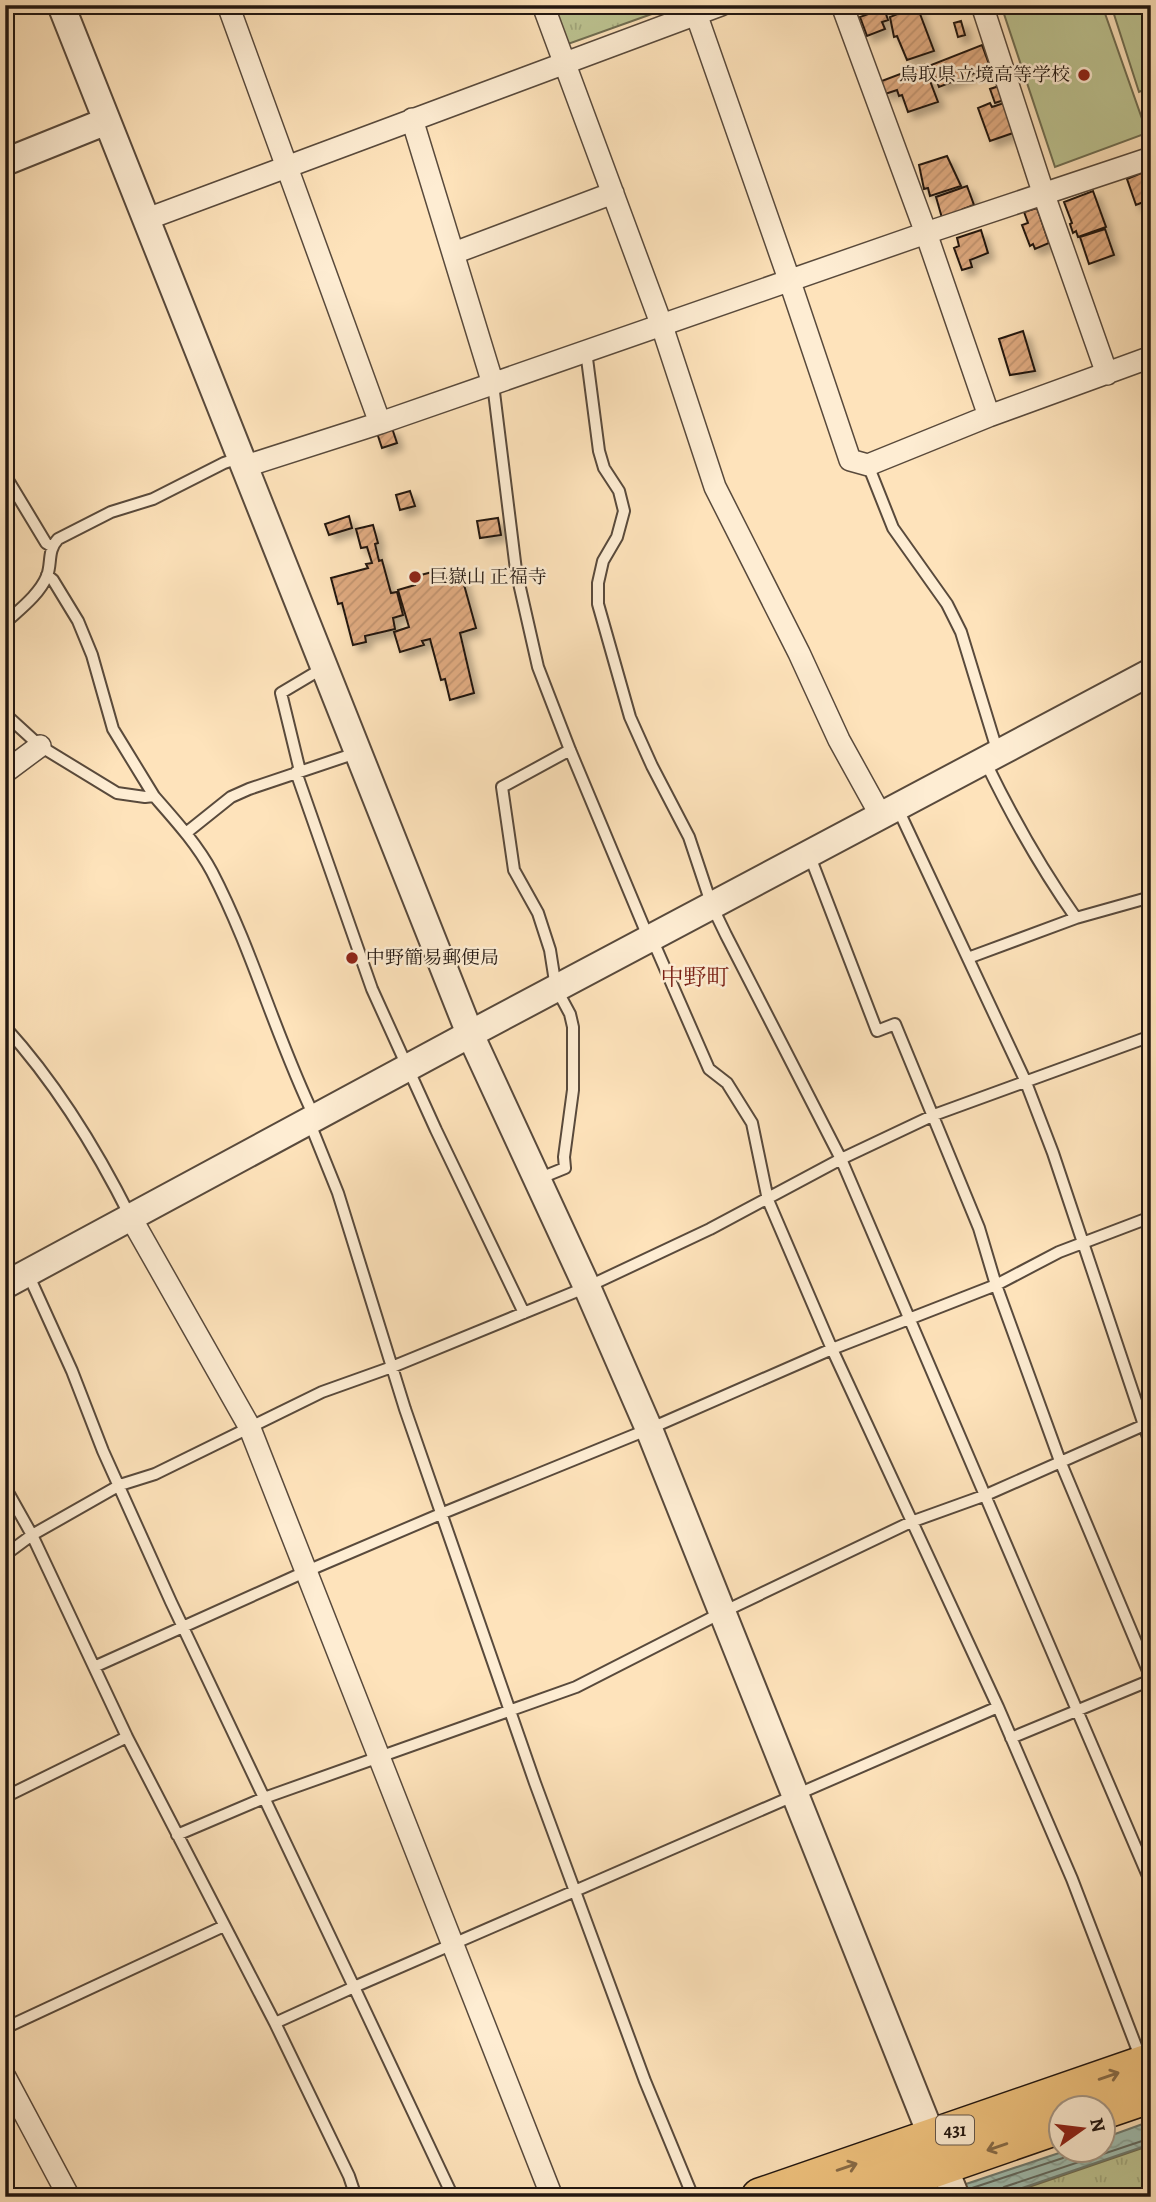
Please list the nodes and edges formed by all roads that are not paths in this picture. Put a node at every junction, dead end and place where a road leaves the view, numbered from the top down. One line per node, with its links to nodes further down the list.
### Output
1 (61, 5): 10 (street)
2 (543, 5): 8 (street)
3 (721, 5): 7 (street)
4 (842, 5): 17 (street)
5 (982, 5): 15 (street)
6 (235, 7): 13 (street)
7 (695, 10): 8 (street); 19 (street)
8 (564, 64): 9 (street); 14 (street)
9 (412, 119): 13 (street); 18 (street)
10 (107, 121): 12 (street); 16 (street)
11 (1151, 158): 15 (street)
12 (5, 162)
13 (287, 167): 16 (street); 26 (street)
14 (613, 193): 18 (street); 20 (street)
15 (1044, 195): 17 (street); 23 (street)
16 (147, 219): 27 (street)
17 (926, 233): 19 (street); 25 (street)
18 (454, 253): 24 (street)
19 (790, 282): 20 (street); 28 (street)
20 (662, 326): 21 (street); 43 (street)
21 (586, 351): 24 (street); 47 (lane)
22 (1151, 357): 23 (street)
23 (1107, 374): 25 (street)
24 (493, 384): 26 (street); 37 (lane)
25 (989, 416): 28 (street)
26 (380, 424): 27 (street)
27 (244, 461): 30 (lane); 33 (street)
28 (868, 465): 39 (lane)
29 (5, 475): 30 (lane)
30 (51, 547): 31 (lane)
31 (47, 575): 32 (lane); 42 (lane)
32 (5, 623)
33 (325, 666): 38 (street); 40 (lane)
34 (1151, 672): 39 (street)
35 (5, 714): 36 (lane)
36 (40, 746): 41 (street); 42 (lane)
37 (570, 750): 49 (lane); 51 (lane)
38 (359, 752): 40 (lane); 53 (street)
39 (992, 757): 43 (street); 48 (lane)
40 (298, 771): 44 (lane); 55 (lane)
41 (5, 772)
42 (154, 796): 44 (lane)
43 (889, 812): 45 (street); 50 (lane)
44 (186, 833): 58 (lane)
45 (809, 854): 47 (street); 57 (lane)
46 (1150, 902): 48 (lane)
47 (712, 906): 49 (street); 59 (lane)
48 (1076, 918): 50 (lane)
49 (649, 939): 51 (street); 61 (lane)
50 (968, 958): 56 (lane)
51 (556, 988): 53 (street); 60 (lane)
52 (5, 1027): 63 (lane)
53 (470, 1034): 55 (street); 60 (street)
54 (1151, 1035): 56 (lane)
55 (408, 1067): 58 (street); 68 (lane)
56 (1026, 1080): 57 (lane); 64 (lane)
57 (934, 1115): 59 (lane); 66 (lane)
58 (312, 1119): 63 (street); 71 (lane)
59 (841, 1159): 61 (lane); 69 (lane)
60 (538, 1179): 67 (street)
61 (768, 1200): 67 (lane); 70 (lane)
62 (1151, 1217): 64 (lane)
63 (131, 1218): 65 (street); 73 (street)
64 (1083, 1243): 66 (lane); 72 (lane)
65 (16, 1279): 77 (lane)
66 (996, 1285): 69 (lane); 76 (lane)
67 (587, 1287): 68 (lane); 74 (street)
68 (524, 1313): 71 (lane)
69 (908, 1319): 70 (lane); 79 (lane)
70 (832, 1349): 74 (lane); 81 (lane)
71 (391, 1367): 73 (lane); 80 (lane)
72 (1147, 1423): 75 (lane); 76 (lane)
73 (249, 1426): 77 (lane); 84 (street)
74 (649, 1429): 80 (lane); 85 (street)
75 (1151, 1447)
76 (1060, 1461): 79 (lane); 88 (lane)
77 (120, 1485): 82 (lane); 86 (lane)
78 (5, 1487): 82 (lane)
79 (986, 1495): 81 (lane); 91 (lane)
80 (443, 1513): 84 (lane); 90 (lane)
81 (911, 1522): 85 (lane); 89 (lane)
82 (32, 1535): 83 (lane); 87 (lane)
83 (5, 1555)
84 (307, 1571): 86 (lane); 94 (street)
85 (723, 1612): 90 (lane); 95 (street)
86 (184, 1627): 87 (lane); 97 (lane)
87 (94, 1667): 92 (lane)
88 (1151, 1679): 91 (lane)
89 (998, 1707): 93 (lane); 95 (lane)
90 (510, 1710): 94 (lane); 100 (lane)
91 (1076, 1712): 93 (lane); 99 (lane)
92 (127, 1737): 96 (lane); 98 (lane)
93 (1011, 1738): 106 (lane)
94 (381, 1757): 97 (lane); 102 (street)
95 (796, 1796): 100 (lane); 110 (street)
96 (5, 1797)
97 (264, 1798): 98 (lane); 103 (lane)
98 (177, 1835): 101 (lane)
99 (1151, 1883)
100 (575, 1892): 102 (lane); 115 (lane)
101 (224, 1926): 104 (lane); 105 (lane)
102 (453, 1945): 103 (lane); 114 (street)
103 (355, 1987): 104 (lane); 113 (lane)
104 (275, 2023): 112 (lane)
105 (5, 2028)
106 (1148, 2073): 108 (highway); 110 (highway, 431, one-way to 106)
107 (5, 2077): 111 (street)
108 (1118, 2098)
109 (1048, 2129): 110 (highway, 431, one-way to 110)
110 (946, 2169): 116 (highway, 431, one-way to 110); 117 (highway, 431)
111 (69, 2197)
112 (356, 2197)
113 (453, 2197)
114 (552, 2197)
115 (693, 2197)
116 (760, 2197)
117 (852, 2197)

